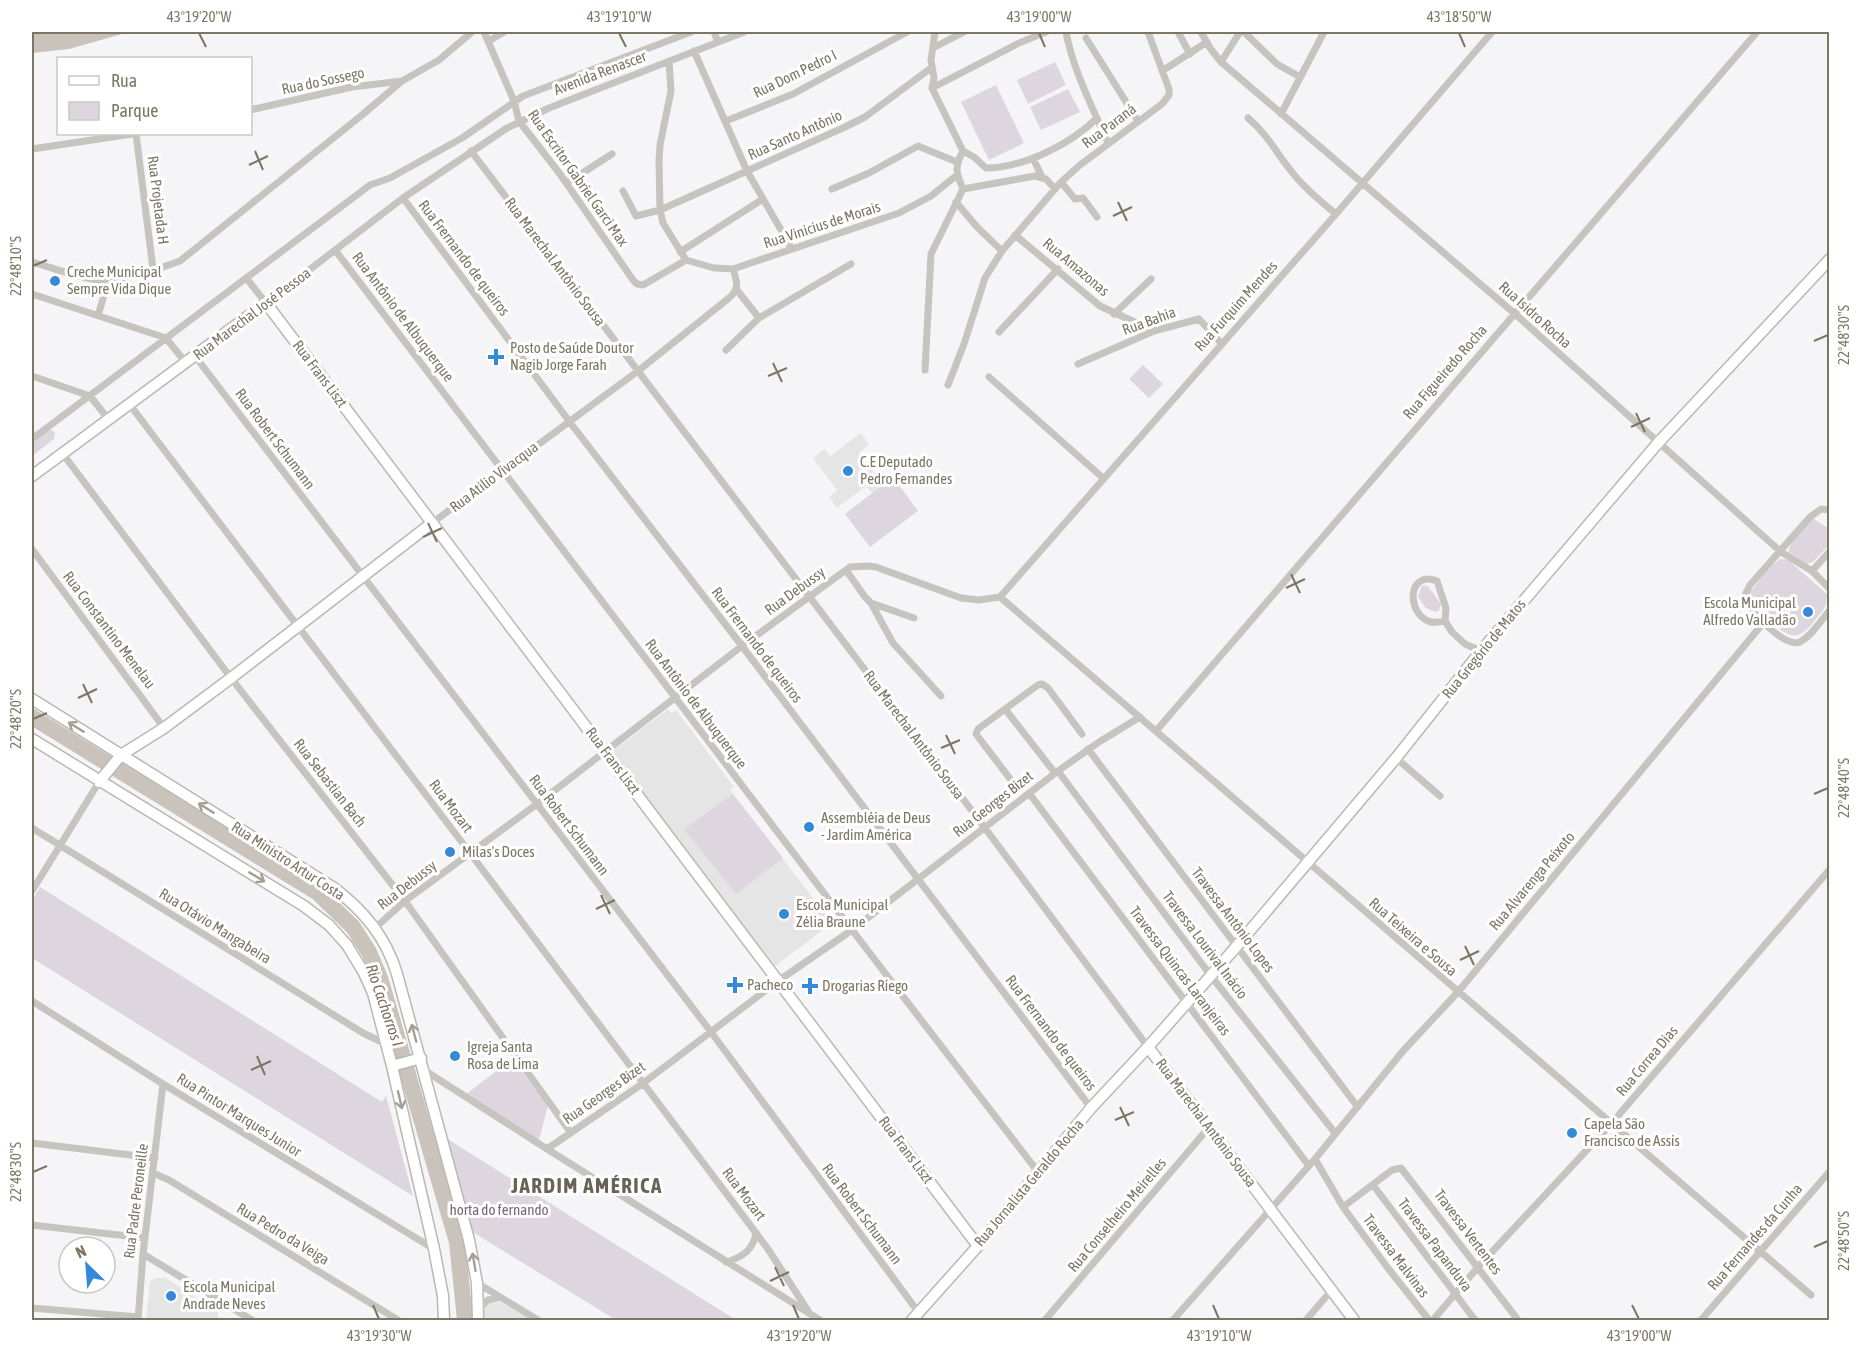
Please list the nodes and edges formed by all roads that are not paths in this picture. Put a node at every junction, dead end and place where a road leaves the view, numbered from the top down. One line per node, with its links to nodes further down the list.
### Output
1 (472, 32): 31 (street)
2 (484, 32): 20 (street, Rua Escritor Gabriel Garci Max)
3 (504, 32): 20 (street)
4 (691, 32): 33 (street, Avenida Renascer)
5 (714, 32): 21 (street)
6 (744, 32): 21 (street, Avenida Renascer)
7 (907, 32): 39 (street, Rua Dom Pedro I)
8 (935, 32): 23 (street)
9 (964, 32): 23 (street)
10 (1046, 32): 32 (street)
11 (1066, 32): 36 (street)
12 (1148, 32): 29 (street)
13 (1178, 32): 25 (street)
14 (1201, 32): 22 (street, Rua Isidro Rocha)
15 (1242, 32): 27 (street); 30 (street)
16 (1324, 32): 30 (street)
17 (1491, 32): 56 (street, Rua Furquim Mendes)
18 (1757, 32): 85 (street, Rua Figueiredo Rocha)
19 (1086, 38): 40 (street)
20 (489, 41): 33 (street, Rua Escritor Gabriel Garci Max)
21 (718, 42): 24 (street, Avenida Renascer)
22 (1207, 42): 25 (street); 27 (street, Rua Isidro Rocha)
23 (933, 48): 28 (street)
24 (694, 51): 26 (street, Avenida Renascer); 39 (street)
25 (1190, 54): 29 (street)
26 (669, 61): 38 (street, Avenida Renascer); 64 (street)
27 (1221, 62): 35 (street, Rua Isidro Rocha)
28 (931, 68): 32 (street); 51 (street, Rua Santo Antônio)
29 (1162, 71): 40 (street, Rua Paraná)
30 (1300, 77): 35 (street)
31 (402, 81): 34 (street, Rua do Sossego); 76 (street)
32 (932, 88): 47 (street)
33 (514, 101): 38 (street, Rua Escritor Gabriel Garci Max); 43 (street, Avenida Renascer)
34 (252, 110)
35 (1281, 114): 56 (street, Rua Isidro Rocha)
36 (1097, 118): 44 (street); 49 (street)
37 (1248, 118): 65 (street)
38 (519, 121): 46 (street, Avenida Renascer); 55 (street, Rua Escritor Gabriel Garci Max)
39 (726, 121): 51 (street)
40 (1138, 121): 44 (street, Rua Paraná)
41 (127, 135): 45 (street)
42 (134, 135): 76 (street, Rua Projetada H)
43 (462, 138): 79 (street, Rua Marechal José Pessoa)
44 (1108, 143): 54 (street, Rua Paraná)
45 (32, 149)
46 (471, 151): 61 (street, Rua Marechal José Pessoa); 97 (street, Rua Marechal Antônio Sousa)
47 (963, 152): 49 (street); 50 (street)
48 (612, 154): 55 (street)
49 (1033, 158): 53 (street)
50 (957, 162): 52 (street); 57 (street)
51 (747, 171): 62 (street); 64 (street, Rua Santo Antônio)
52 (957, 176): 58 (street); 68 (street, Rua Vinicius de Morais)
53 (1041, 177): 58 (street); 59 (street)
54 (1061, 182): 59 (street, Rua Paraná); 66 (street)
55 (567, 183): 73 (street, Rua Escritor Gabriel Garci Max)
56 (1363, 183): 65 (street, Rua Furquim Mendes); 85 (street, Rua Isidro Rocha)
57 (832, 189)
58 (963, 189): 63 (street)
59 (1055, 189): 67 (street, Rua Paraná)
60 (623, 191): 64 (street)
61 (402, 198): 69 (street, Rua Marechal José Pessoa); 104 (street, Rua Frernando de queiros)
62 (763, 199): 68 (street); 71 (street)
63 (957, 202): 70 (street); 96 (street)
64 (660, 210): 71 (street)
65 (1336, 214): 92 (street, Rua Furquim Mendes)
66 (1097, 218)
67 (1015, 235): 70 (street, Rua Paraná); 78 (street, Rua Amazonas)
68 (792, 249): 77 (street, Rua Vinicius de Morais)
69 (335, 250): 84 (street, Rua Marechal José Pessoa); 108 (street, Rua Antônio de Albuquerque)
70 (1002, 251): 100 (street, Rua Paraná)
71 (680, 252): 73 (street)
72 (1830, 259): 106 (street, Rua Gregório de Matos)
73 (686, 260): 77 (street, Rua Vinicius de Morais)
74 (32, 262): 81 (street)
75 (851, 264): 88 (street)
76 (153, 269): 81 (street)
77 (733, 269): 82 (street)
78 (1058, 269): 86 (street, Rua Amazonas); 90 (street)
79 (248, 279): 84 (street, Rua Frans Liszt); 91 (street, Rua Marechal José Pessoa)
80 (1151, 279): 86 (street)
81 (108, 280): 87 (street)
82 (737, 290): 88 (street); 97 (street, Rua Atilio Vivacqua)
83 (32, 294): 87 (street)
84 (266, 303): 94 (street, Rua Marechal José Pessoa); 112 (street, Rua Frans Liszt)
85 (1514, 313): 106 (street, Rua Isidro Rocha); 137 (street, Rua Figueiredo Rocha)
86 (1114, 314): 89 (street, Rua Amazonas)
87 (98, 316): 91 (street)
88 (759, 318): 93 (street)
89 (1154, 331): 92 (street, Rua Bahia); 95 (street, Rua Bahia)
90 (999, 332)
91 (166, 339): 94 (street, Rua Robert Schumann); 101 (street, Rua Marechal José Pessoa)
92 (1221, 343): 110 (street, Rua Furquim Mendes)
93 (726, 350)
94 (191, 360): 102 (street, Rua Marechal José Pessoa); 118 (street, Rua Robert Schumann)
95 (1078, 364)
96 (926, 370)
97 (638, 371): 104 (street, Rua Atilio Vivacqua); 120 (street, Rua Marechal Antônio Sousa)
98 (32, 376): 101 (street)
99 (989, 377): 110 (street)
100 (948, 385)
101 (90, 396): 103 (street); 105 (street, Rua Marechal José Pessoa)
102 (130, 405): 103 (street, Rua Marechal José Pessoa); 127 (street, Rua Mozart)
103 (109, 420): 107 (street, Rua Marechal José Pessoa)
104 (569, 421): 108 (street, Rua Atilio Vivacqua); 128 (street, Rua Frernando de queiros)
105 (32, 439)
106 (1658, 443): 115 (street, Rua Isidro Rocha); 129 (street, Rua Gregório de Matos)
107 (63, 454): 109 (street, Rua Marechal José Pessoa); 130 (street, Rua Sebastian Bach)
108 (502, 470): 112 (street, Rua Atilio Vivacqua); 133 (street, Rua Antônio de Albuquerque)
109 (32, 476)
110 (1103, 478): 121 (street, Rua Furquim Mendes)
111 (1830, 510): 115 (street)
112 (432, 523): 118 (street, Rua Atilio Vivacqua); 141 (street, Rua Frans Liszt)
113 (32, 549): 136 (street, Rua Constantino Menelau)
114 (1830, 551): 117 (street)
115 (1780, 552): 117 (street, Rua Isidro Rocha); 126 (street)
116 (846, 570): 120 (street, Rua Debussy); 121 (street, Rua Debussy); 122 (street)
117 (1812, 571): 119 (street, Rua Isidro Rocha)
118 (362, 576): 127 (street, Rua Atilio Vivacqua); 149 (street, Rua Robert Schumann)
119 (1830, 588)
120 (809, 596): 128 (street, Rua Debussy); 151 (street, Rua Marechal Antônio Sousa)
121 (1000, 597): 135 (street, Rua Teixeira e Sousa)
122 (871, 603): 124 (street); 131 (street)
123 (1830, 610): 126 (street)
124 (915, 618)
125 (1445, 621): 125 (street); 129 (street)
126 (1764, 622): 164 (street, Rua Alvarenga Peixoto)
127 (297, 626): 130 (street, Rua Atilio Vivacqua); 153 (street, Rua Mozart)
128 (742, 646): 133 (street, Rua Debussy); 156 (street, Rua Frernando de queiros)
129 (1481, 651): 143 (street, Rua Gregório de Matos)
130 (231, 678): 136 (street, Rua Atilio Vivacqua); 158 (street, Rua Sebastian Bach)
131 (941, 696)
132 (32, 699): 142 (street, Rua Ministro Artur Costa, one-way to 132)
133 (675, 699): 141 (street, Rua Debussy); 160 (street, Rua Antônio de Albuquerque)
134 (1005, 709): 138 (street); 144 (street, Travessa Lourival Inácio); 146 (street)
135 (1140, 717): 137 (street, Rua Teixeira e Sousa); 140 (street, Rua Georges Bizet)
136 (164, 728): 142 (street, Rua Atilio Vivacqua)
137 (1156, 731): 154 (street, Rua Teixeira e Sousa)
138 (1082, 734)
139 (32, 739): 145 (street, Rua Ministro Artur Costa)
140 (1089, 749): 144 (street, Rua Georges Bizet); 161 (street, Travessa Antônio Lopes)
141 (606, 752): 149 (street, Rua Debussy); 163 (street, Rua Frans Liszt)
142 (119, 757): 145 (street, Rua Atilio Vivacqua); 159 (street, Rua Ministro Artur Costa, one-way to 142)
143 (1395, 758): 148 (street); 154 (street, Rua Gregório de Matos)
144 (1056, 772): 147 (street, Rua Georges Bizet); 162 (street, Travessa Lourival Inácio)
145 (101, 779): 152 (street); 168 (street, Rua Ministro Artur Costa, one-way to 168)
146 (1011, 780)
147 (1029, 793): 151 (street, Rua Georges Bizet); 166 (street, Travessa Quincas Laranjeiras)
148 (1440, 796)
149 (537, 804): 153 (street, Rua Debussy); 167 (street, Rua Robert Schumann)
150 (32, 828): 152 (street, Rua Otávio Mangabeira)
151 (985, 828): 156 (street, Rua Georges Bizet); 169 (street, Rua Marechal Antônio Sousa)
152 (60, 846): 157 (street); 168 (street, Rua Otávio Mangabeira)
153 (470, 853): 158 (street, Rua Debussy); 174 (street, Rua Mozart)
154 (1306, 862): 161 (street, Rua Gregório de Matos); 164 (street, Rua Teixeira e Sousa)
155 (1830, 869): 177 (street, Rua Correa Dias)
156 (918, 880): 160 (street, Rua Georges Bizet); 176 (street, Rua Frernando de queiros)
157 (32, 891)
158 (405, 901): 159 (street, Rua Debussy); 179 (street, Rua Sebastian Bach)
159 (375, 928): 170 (street, Rua Ministro Artur Costa, one-way to 159)
160 (852, 930): 163 (street, Rua Georges Bizet); 187 (street, Rua Antônio de Albuquerque)
161 (1236, 947): 162 (street, Rua Gregório de Matos); 175 (street, Travessa Antônio Lopes)
162 (1211, 976): 166 (street, Rua Gregório de Matos); 180 (street, Travessa Lourival Inácio)
163 (778, 981): 167 (street, Rua Georges Bizet); 195 (street, Rua Frans Liszt)
164 (1458, 992): 175 (street, Rua Alvarenga Peixoto); 177 (street, Rua Teixeira e Sousa)
165 (32, 1001): 173 (street, Rua Pintor Marques Junior)
166 (1188, 1002): 169 (street, Rua Gregório de Matos); 185 (street, Travessa Quincas Laranjeiras)
167 (711, 1032): 174 (street, Rua Georges Bizet); 209 (street, Rua Robert Schumann)
168 (386, 1044): 171 (street, Rua Ministro Artur Costa)
169 (1148, 1047): 176 (street, Rua Jornalista Geraldo Rocha); 178 (street, Rua Marechal Antônio Sousa)
170 (418, 1059): 171 (street); 172 (street, Rua Ministro Artur Costa)
171 (395, 1065): 196 (street, Rua Ministro Artur Costa, one-way to 196)
172 (424, 1070): 182 (street); 201 (street, Rua Ministro Artur Costa, one-way to 172)
173 (164, 1084): 183 (street, Rua Padre Peroneille); 196 (street, Rua Pintor Marques Junior)
174 (642, 1084): 179 (street, Rua Georges Bizet); 193 (street, Rua Mozart)
175 (1357, 1106): 180 (street, Rua Alvarenga Peixoto)
176 (1091, 1108): 187 (street, Rua Jornalista Geraldo Rocha)
177 (1611, 1124): 197 (street, Rua Teixeira e Sousa); 200 (street, Rua Correa Dias)
178 (1210, 1126): 191 (street, Rua Marechal Antônio Sousa); 216 (street, Rua Conselheiro Meirelles)
179 (570, 1133): 182 (street, Rua Georges Bizet)
180 (1335, 1133): 184 (street, Rua Alvarenga Peixoto)
181 (32, 1143): 183 (street)
182 (547, 1149): 199 (street)
183 (155, 1158): 188 (street, Rua Padre Peroneille)
184 (1315, 1159): 185 (street, Rua Alvarenga Peixoto); 190 (street, Travessa Malvinas)
185 (1310, 1166): 191 (street, Rua Alvarenga Peixoto)
186 (1830, 1171): 197 (street, Rua Fernandes da Cunha)
187 (1038, 1172): 195 (street, Rua Jornalista Geraldo Rocha)
188 (153, 1173): 194 (street, Rua Padre Peroneille); 212 (street, Rua Pedro da Veiga)
189 (1373, 1185): 190 (street); 200 (street, Travessa Vertentes); 203 (street, Travessa Papanduva)
190 (1343, 1207): 220 (street, Travessa Malvinas)
191 (1271, 1209): 202 (street, Rua Marechal Antônio Sousa); 217 (street, Rua Alvarenga Peixoto)
192 (32, 1225): 194 (street)
193 (756, 1233): 199 (street); 207 (street, Rua Mozart)
194 (145, 1238): 198 (street, Rua Padre Peroneille)
195 (978, 1246): 209 (street, Rua Jornalista Geraldo Rocha)
196 (434, 1249): 213 (street, Rua Ministro Artur Costa)
197 (1759, 1251): 204 (street, Rua Teixeira e Sousa); 223 (street, Rua Fernandes da Cunha)
198 (143, 1254): 210 (street, Rua Padre Peroneille); 211 (street)
199 (726, 1262): 207 (street)
200 (1478, 1267): 203 (street, Rua Correa Dias); 222 (street, Travessa Vertentes)
201 (477, 1283): 205 (street); 208 (street, Rua Ministro Artur Costa)
202 (1331, 1291): 218 (street); 219 (street, Rua Marechal Antônio Sousa)
203 (1455, 1294): 220 (street, Rua Correa Dias); 221 (street, Travessa Papanduva)
204 (1810, 1295)
205 (500, 1297): 208 (street); 214 (street)
206 (32, 1308): 210 (street)
207 (810, 1314): 215 (street)
208 (478, 1315)
209 (915, 1317)
210 (138, 1319)
211 (252, 1320)
212 (398, 1320)
213 (444, 1320)
214 (538, 1320)
215 (820, 1320)
216 (1045, 1320)
217 (1173, 1320)
218 (1306, 1320)
219 (1354, 1320)
220 (1431, 1320)
221 (1474, 1320)
222 (1518, 1320)
223 (1701, 1320)

